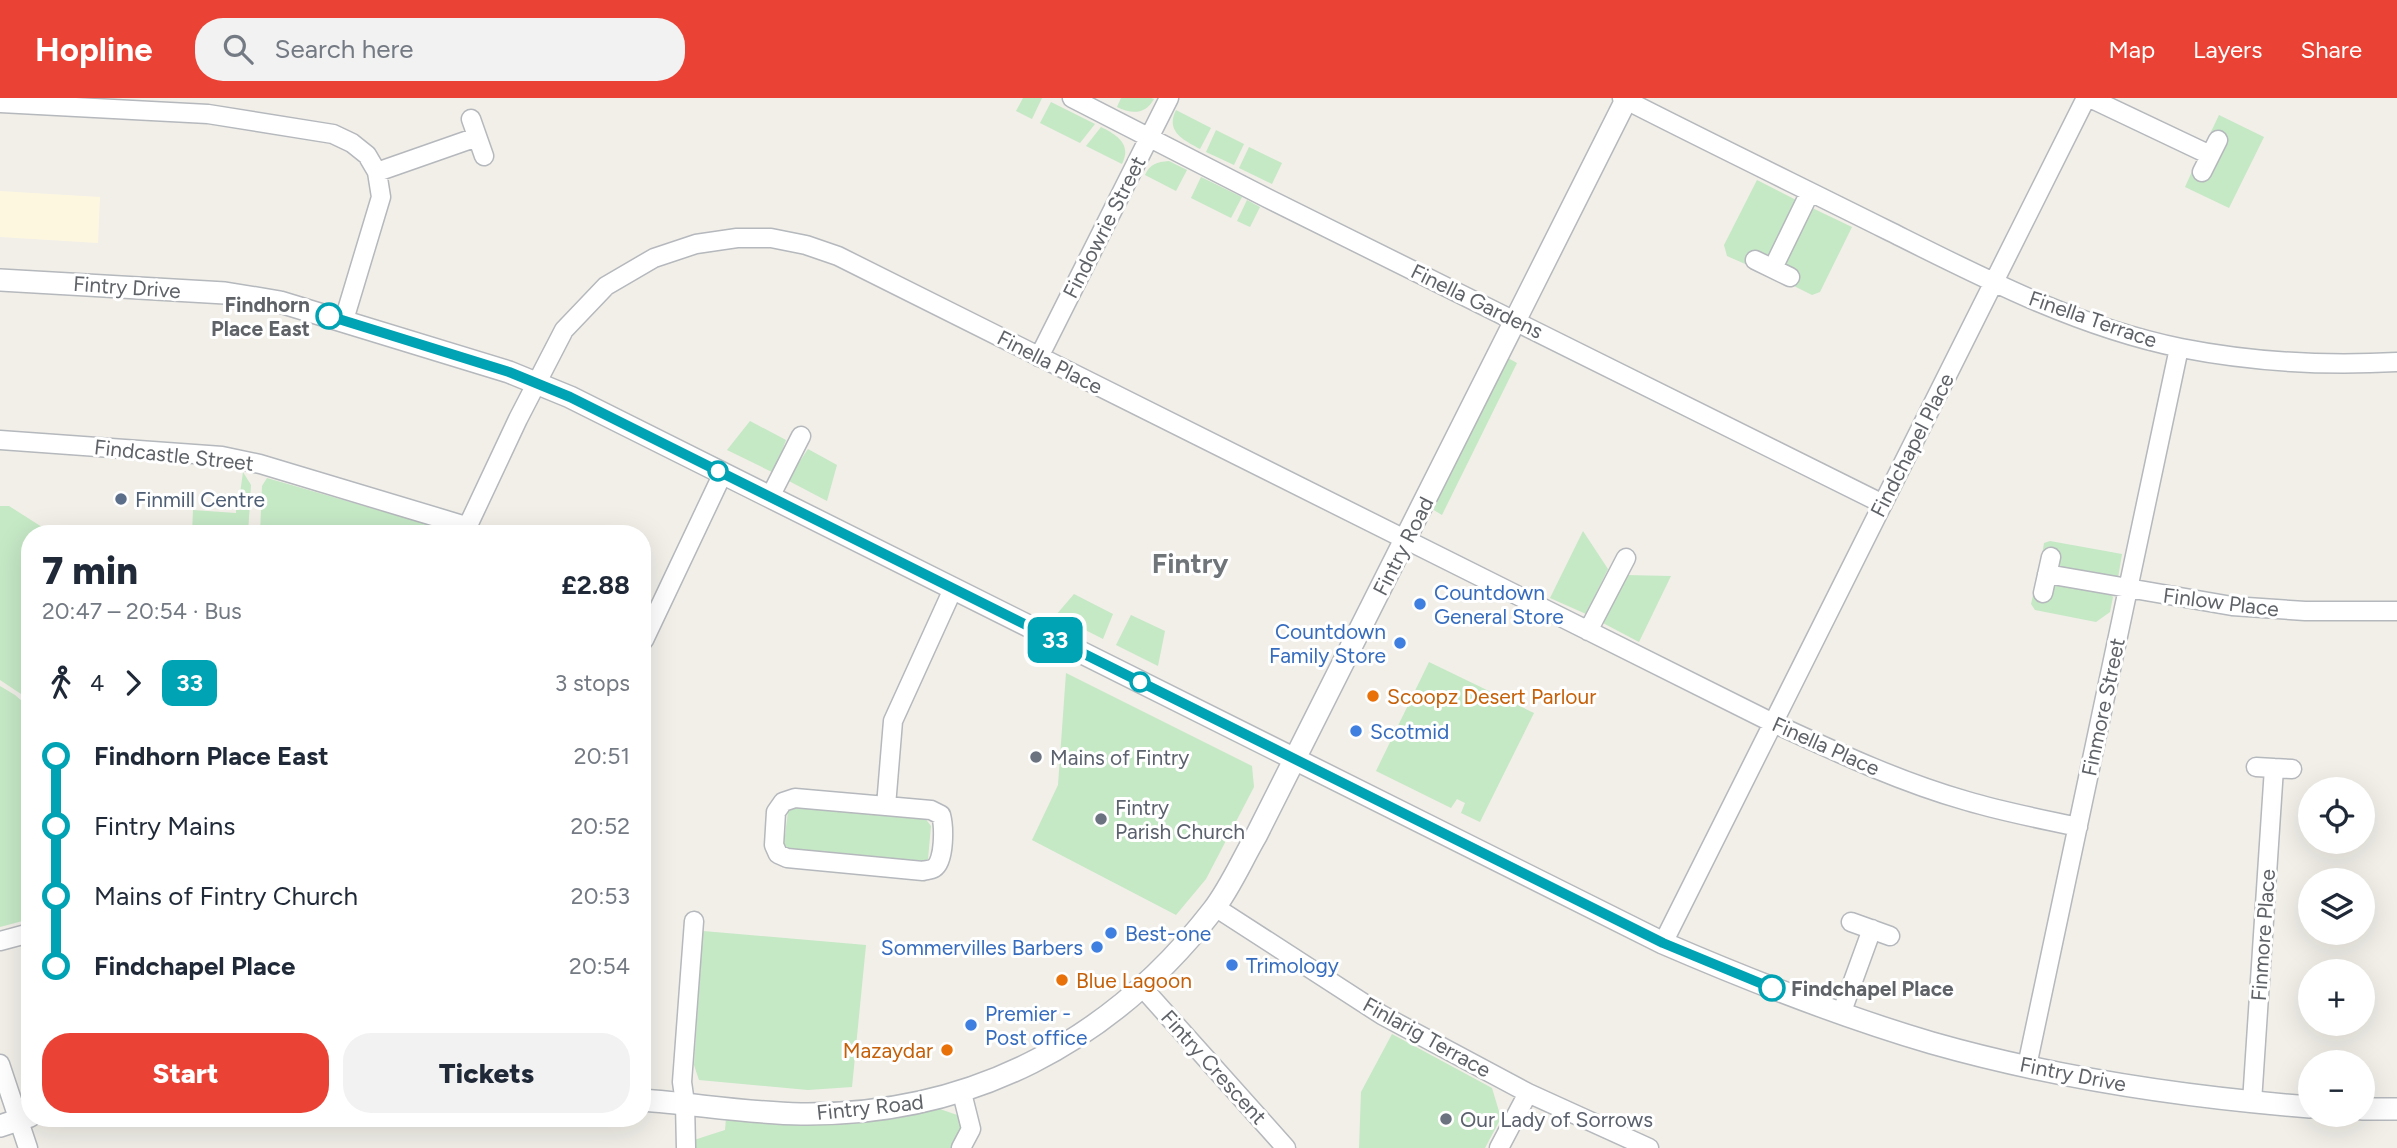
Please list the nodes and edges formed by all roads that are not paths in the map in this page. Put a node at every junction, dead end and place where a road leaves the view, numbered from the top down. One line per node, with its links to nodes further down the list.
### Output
1 (1072, 98): 7 (street, Finella Gardens)
2 (1169, 98): 7 (street, Findowrie Street)
3 (2088, 98): 10 (street); 17 (street, Findchapel Place)
4 (1625, 99): 12 (street, Finella Terrace); 19 (street, Fintry Road)
5 (0, 103): 11 (street)
6 (471, 119): 8 (street)
7 (1149, 137): 19 (street, Finella Gardens); 21 (street, Findowrie Street)
8 (478, 138): 9 (street); 11 (street)
9 (484, 156)
10 (2210, 156)
11 (377, 172): 18 (street)
12 (1810, 192): 14 (street); 17 (street, Finella Terrace)
13 (1755, 260): 14 (street)
14 (1773, 268): 15 (street)
15 (1790, 277)
16 (0, 280): 18 (street, Fintry Drive)
17 (1993, 282): 20 (street, Finella Terrace); 28 (street, Findchapel Place)
18 (344, 320): 23 (street, Fintry Drive)
19 (1516, 320): 28 (street, Finella Gardens); 31 (street, Fintry Road)
20 (2179, 348): 22 (street, Finella Terrace); 34 (street, Finmore Street)
21 (1039, 357): 23 (street, Finella Place); 31 (street, Finella Place)
22 (2397, 362)
23 (537, 383): 26 (street, Fintry Drive); 30 (street, Finella Place)
24 (801, 436): 27 (street)
25 (0, 440): 29 (street, Findcastle Street)
26 (723, 473): 27 (street, Fintry Drive); 37 (street)
27 (770, 497): 33 (street, Fintry Drive)
28 (1883, 503): 39 (street, Findchapel Place)
29 (450, 525)
30 (467, 525)
31 (1406, 540): 38 (street, Finella Place); 40 (street, Fintry Road)
32 (1626, 558): 38 (street)
33 (953, 589): 40 (street, Fintry Drive); 42 (street)
34 (2128, 589): 35 (street, Finlow Place); 36 (street, Finlow Place); 43 (street, Finmore Street)
35 (2043, 593)
36 (2397, 611)
37 (651, 625)
38 (1588, 631): 39 (street, Finella Place)
39 (1773, 723): 43 (street, Finella Place); 51 (street, Findchapel Place)
40 (1295, 757): 44 (street, Fintry Road); 51 (street, Fintry Drive)
41 (2274, 768): 59 (street, Finmore Place)
42 (886, 806): 42 (street)
43 (2078, 827): 55 (street, Finmore Street)
44 (1215, 907): 52 (street, Fintry Road); 57 (street, Finlarig Terrace)
45 (694, 921): 60 (street)
46 (1851, 922): 47 (street)
47 (1872, 929): 49 (street); 53 (street)
48 (21, 935): 50 (street)
49 (1890, 936)
50 (0, 941)
51 (1663, 943): 53 (street, Fintry Drive)
52 (1142, 987): 56 (street, Fintry Road); 68 (street, Fintry Crescent)
53 (1840, 1014): 55 (street, Fintry Drive)
54 (0, 1064): 64 (street)
55 (2027, 1066): 59 (street, Fintry Drive)
56 (962, 1093): 60 (street, Fintry Road); 67 (street)
57 (1528, 1093): 69 (street); 70 (street, Finlarig Terrace)
58 (651, 1101): 60 (street, Fintry Road)
59 (2252, 1102): 61 (street, Fintry Drive)
60 (685, 1103): 66 (street)
61 (2298, 1106)
62 (2375, 1109): 63 (street)
63 (2397, 1109)
64 (16, 1121): 65 (street)
65 (29, 1148)
66 (686, 1148)
67 (961, 1148)
68 (1286, 1148)
69 (1499, 1148)
70 (1649, 1148)

